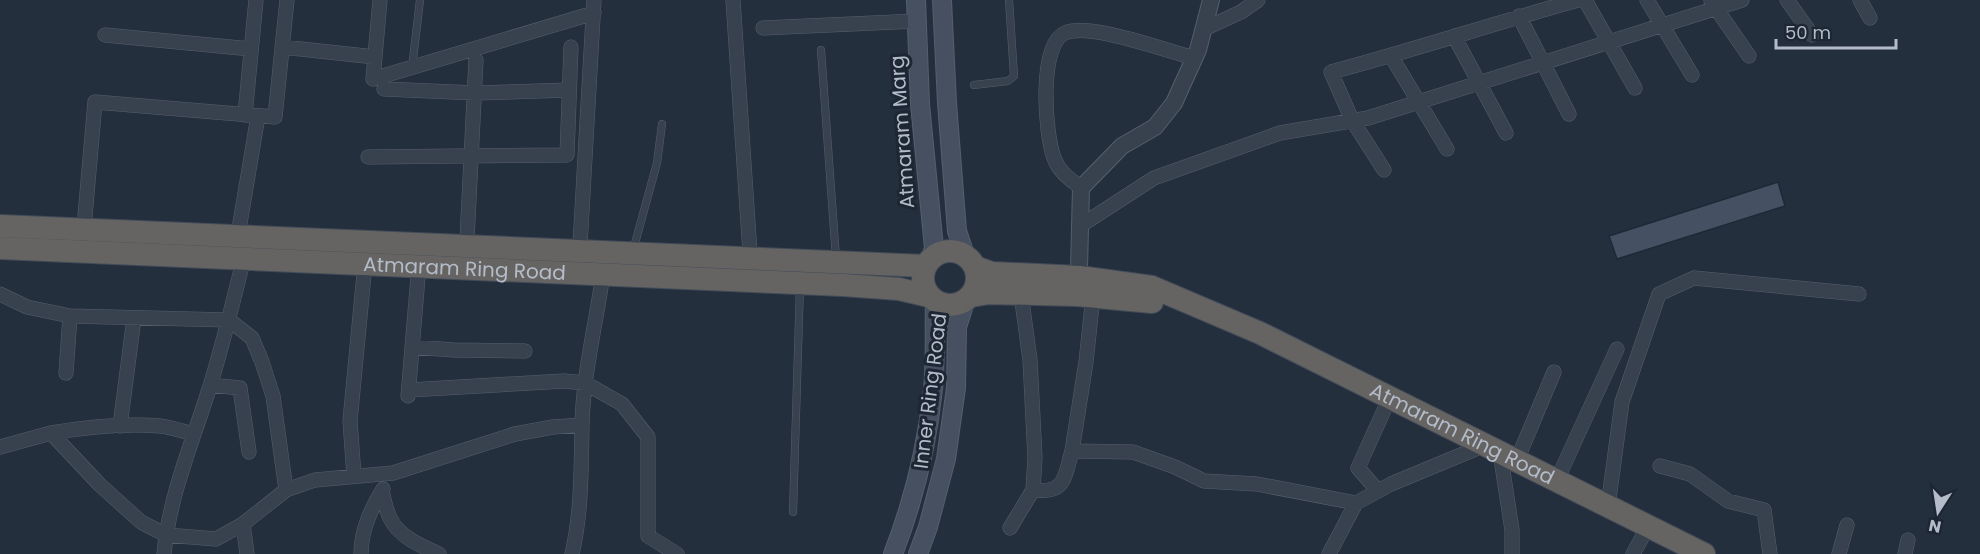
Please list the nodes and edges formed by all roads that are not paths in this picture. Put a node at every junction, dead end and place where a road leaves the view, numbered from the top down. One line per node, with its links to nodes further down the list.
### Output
1 (256, 0): 31 (street)
2 (287, 0): 29 (street)
3 (380, 0): 35 (street)
4 (420, 0): 39 (lane)
5 (733, 0): 66 (street)
6 (916, 0): 21 (main road, Atmaram Marg)
7 (942, 0): 67 (main road)
8 (1009, 0): 42 (lane)
9 (1211, 0): 24 (street)
10 (1258, 0): 24 (street)
11 (1578, 0): 19 (street)
12 (1585, 0): 28 (street)
13 (1647, 0): 22 (street)
14 (1742, 0): 18 (street)
15 (1788, 0): 26 (street)
16 (1860, 0): 20 (street)
17 (592, 3): 39 (street); 63 (street)
18 (1713, 4): 22 (street); 34 (street)
19 (1519, 16): 27 (street); 38 (street)
20 (1870, 18)
21 (917, 21): 23 (street); 69 (main road, Atmaram Marg)
22 (1663, 25): 28 (street); 40 (street)
23 (763, 28)
24 (1204, 28): 36 (street)
25 (105, 35): 31 (street)
26 (1812, 35)
27 (1454, 36): 33 (street); 41 (street)
28 (1609, 42): 38 (street); 43 (street)
29 (282, 47): 35 (street); 49 (street)
30 (571, 47): 45 (street)
31 (251, 49): 49 (street)
32 (821, 50): 68 (lane)
33 (1391, 56): 47 (street); 50 (street)
34 (1749, 56)
35 (375, 57): 39 (street)
36 (1194, 58): 57 (street); 57 (street)
37 (476, 60): 46 (street)
38 (1541, 63): 41 (street); 48 (street)
39 (412, 68)
40 (1692, 75)
41 (1480, 82): 47 (street); 52 (street)
42 (974, 85)
43 (1635, 88)
44 (384, 89): 46 (street)
45 (569, 90): 46 (street); 55 (street)
46 (476, 93): 55 (street)
47 (1419, 102): 50 (street); 53 (street)
48 (1569, 114)
49 (251, 116): 58 (street); 61 (street)
50 (1352, 120): 56 (street); 60 (street)
51 (662, 124): 64 (lane)
52 (1506, 133)
53 (1447, 149)
54 (368, 157): 55 (street)
55 (472, 157): 62 (street)
56 (1384, 170)
57 (1081, 188): 60 (street)
58 (86, 216)
59 (0, 226): 68 (highway, Atmaram Ring Road)
60 (1080, 226): 70 (street)
61 (239, 229)
62 (467, 239)
63 (580, 245)
64 (634, 247)
65 (0, 248): 74 (highway, Atmaram Ring Road)
66 (750, 253)
67 (970, 261): 69 (highway); 81 (highway); 82 (highway, Atmaram Ring Road)
68 (836, 263): 69 (highway, Atmaram Ring Road)
69 (928, 263): 80 (highway)
70 (1079, 268)
71 (241, 270): 84 (street)
72 (363, 274): 104 (street)
73 (418, 277): 86 (street)
74 (800, 284): 80 (highway, Atmaram Ring Road); 112 (lane)
75 (601, 286): 91 (street)
76 (0, 294): 83 (street)
77 (1022, 294): 79 (highway, Atmaram Ring Road); 81 (highway, Atmaram Ring Road); 107 (street)
78 (1858, 294): 111 (street)
79 (1093, 296): 82 (highway, Atmaram Ring Road); 99 (street)
80 (932, 298): 81 (highway); 124 (main road, Inner Ring Road)
81 (968, 299): 125 (main road, Inner Ring Road)
82 (1219, 315): 93 (highway, Atmaram Ring Road)
83 (70, 316): 84 (street); 90 (street)
84 (229, 321): 92 (street); 106 (street)
85 (133, 326): 95 (street)
86 (412, 347): 88 (street); 91 (street)
87 (1617, 349): 105 (street)
88 (525, 351)
89 (1554, 372): 101 (street)
90 (66, 373)
91 (585, 383): 94 (street); 123 (street)
92 (210, 386): 97 (street); 100 (street)
93 (1390, 398): 101 (highway, Atmaram Ring Road); 109 (street)
94 (582, 425): 103 (street); 122 (street)
95 (120, 426): 96 (street); 97 (street)
96 (51, 433): 98 (street); 117 (street)
97 (193, 434): 117 (street)
98 (0, 447)
99 (1072, 451): 107 (street); 110 (street)
100 (249, 452)
101 (1500, 452): 105 (highway, Atmaram Ring Road); 109 (street); 127 (street)
102 (1660, 466): 130 (street)
103 (393, 473): 104 (street); 108 (street)
104 (354, 476): 106 (street)
105 (1557, 480): 111 (highway, Atmaram Ring Road)
106 (286, 490): 113 (street)
107 (1033, 490): 115 (street)
108 (382, 491): 120 (street); 121 (street)
109 (1378, 491): 110 (street)
110 (1356, 503): 126 (street)
111 (1608, 506): 129 (highway, Atmaram Ring Road)
112 (793, 512)
113 (243, 524): 117 (street); 119 (street)
114 (1847, 525): 131 (street)
115 (1010, 528)
116 (1645, 532): 128 (street)
117 (166, 535): 118 (street)
118 (164, 554)
119 (247, 554)
120 (361, 554)
121 (439, 554)
122 (572, 554)
123 (677, 554)
124 (893, 554)
125 (918, 554)
126 (1329, 554)
127 (1512, 554)
128 (1634, 554)
129 (1704, 554)
130 (1770, 554)
131 (1839, 554)

